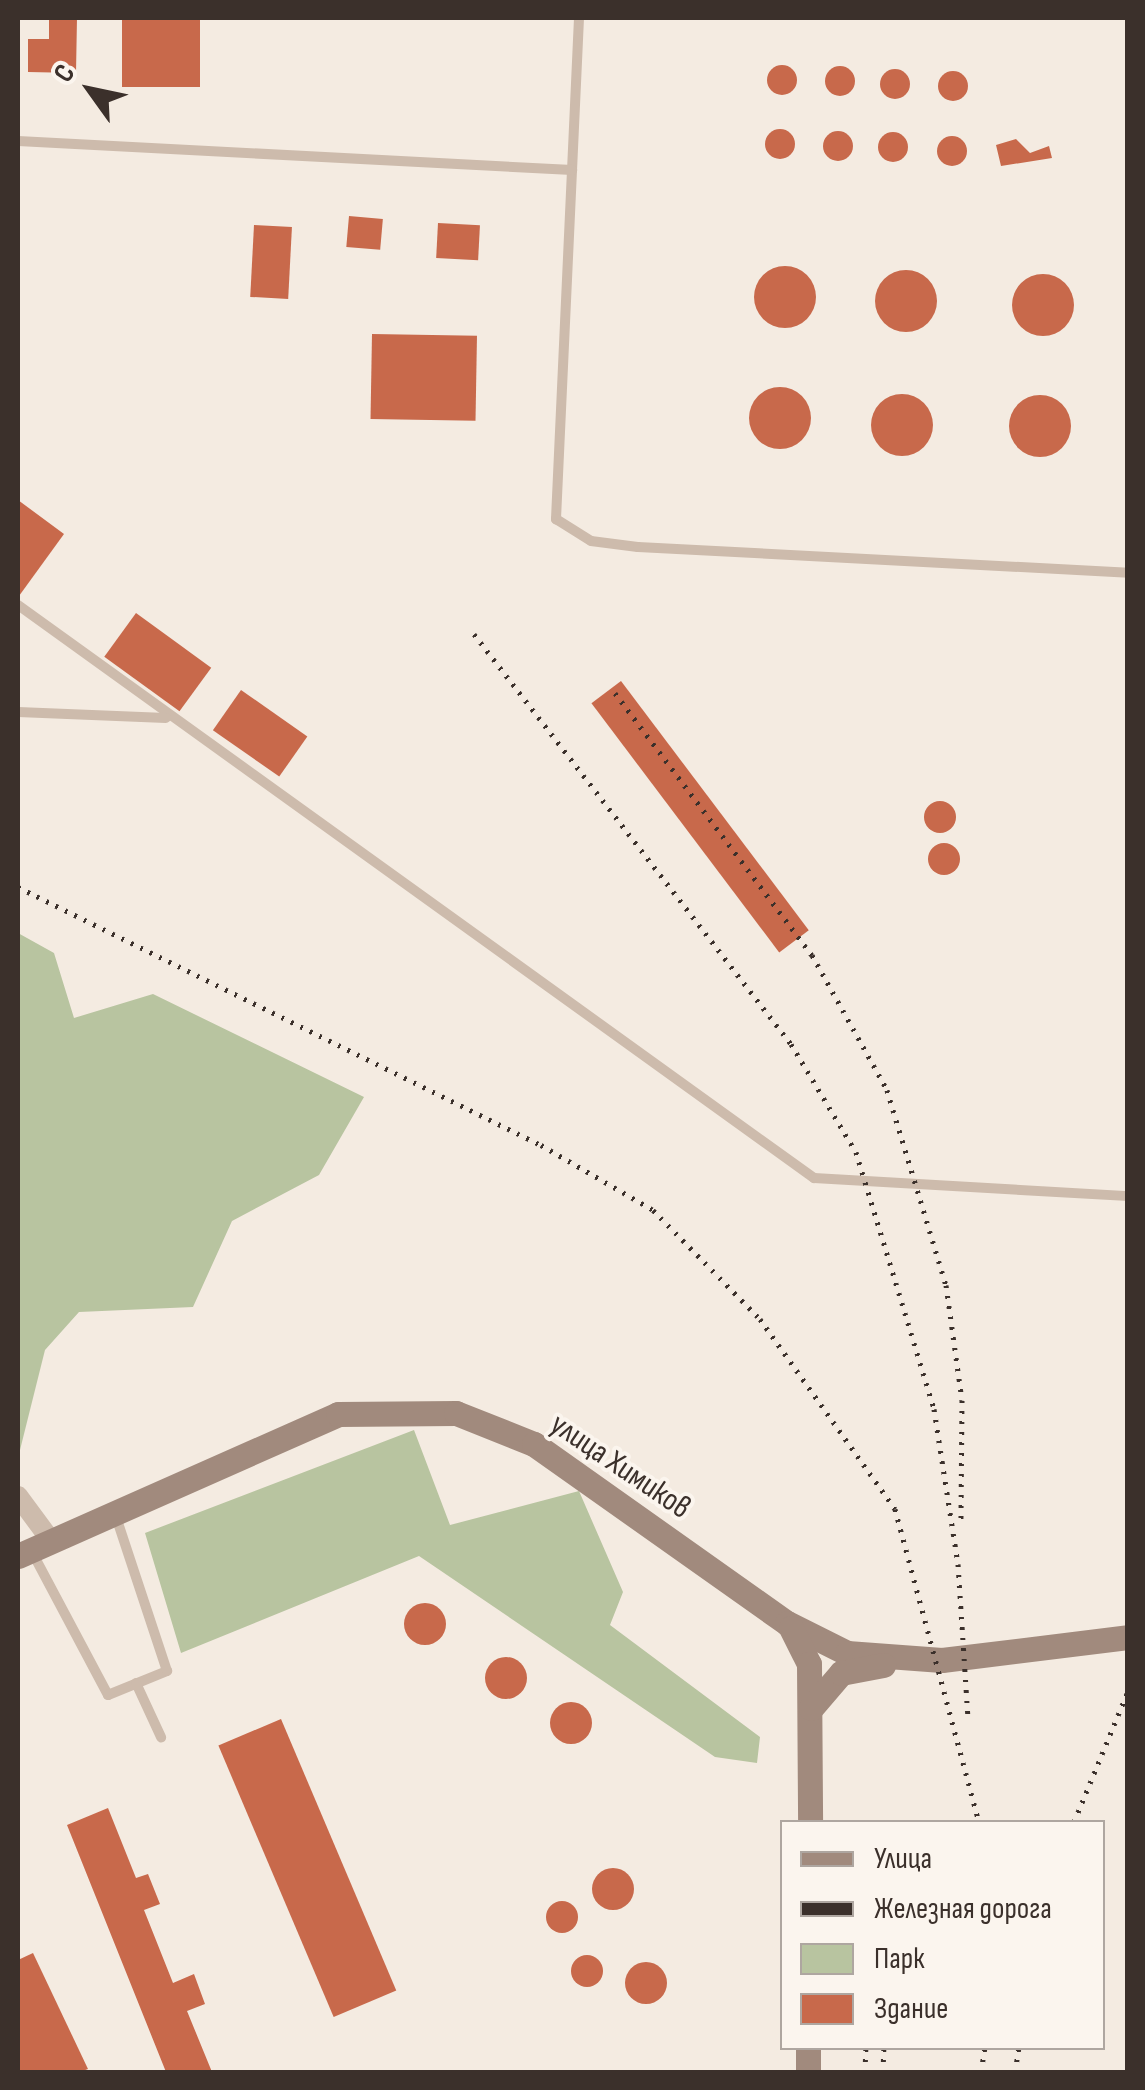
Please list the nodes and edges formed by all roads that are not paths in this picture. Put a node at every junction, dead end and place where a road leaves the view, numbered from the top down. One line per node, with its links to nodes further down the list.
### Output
1 (579, 18): 3 (lane)
2 (18, 140): 3 (lane)
3 (572, 170): 4 (lane)
4 (1128, 572)
5 (18, 605): 7 (lane)
6 (18, 712): 7 (lane)
7 (169, 718): 8 (lane)
8 (1128, 1196)
9 (18, 1496): 11 (street)
10 (116, 1514): 11 (street, улица Химиков); 12 (street, улица Химиков); 15 (lane)
11 (34, 1550): 15 (lane)
12 (787, 1623): 14 (street, улица Химиков); 16 (street)
13 (1128, 1638): 14 (street, улица Химиков)
14 (906, 1662): 16 (street)
15 (136, 1683): 17 (lane)
16 (811, 1708): 18 (street)
17 (161, 1737)
18 (810, 1820)

